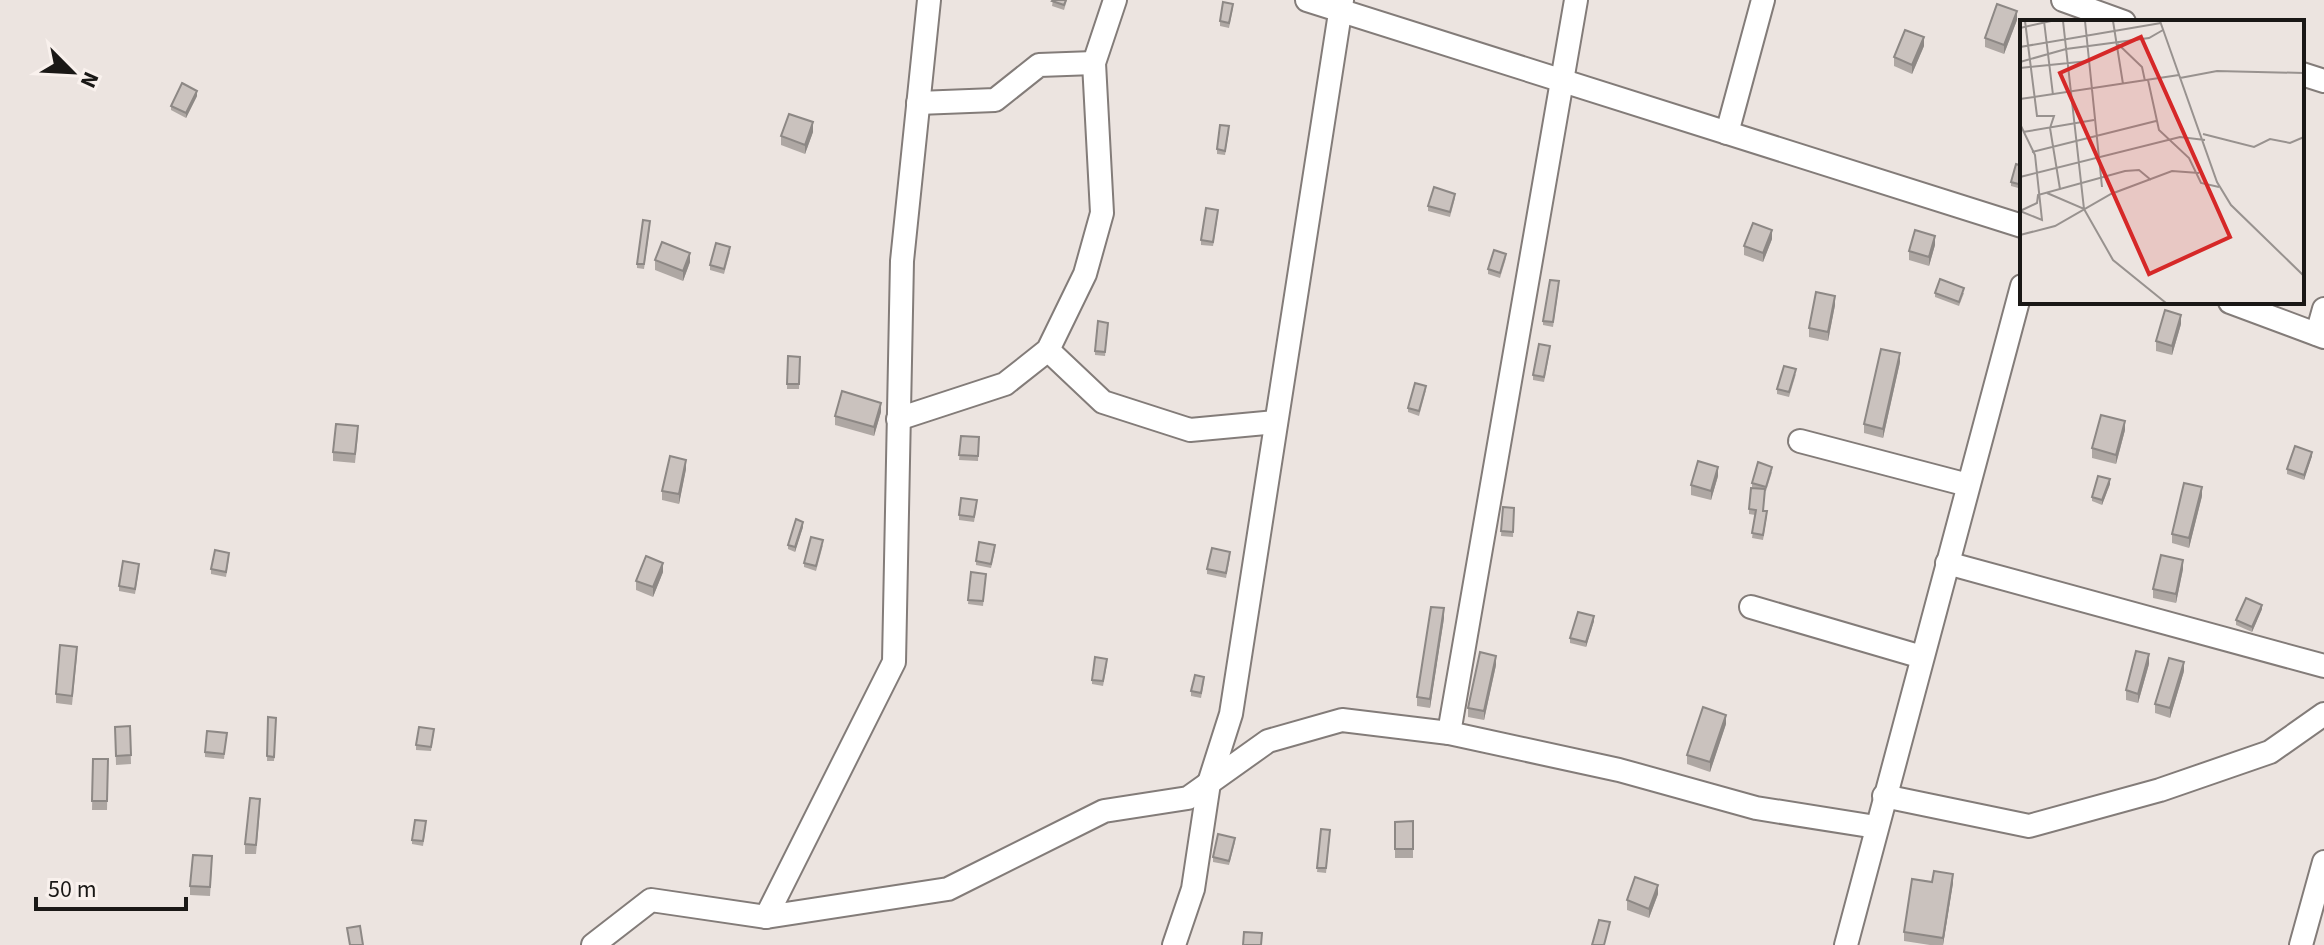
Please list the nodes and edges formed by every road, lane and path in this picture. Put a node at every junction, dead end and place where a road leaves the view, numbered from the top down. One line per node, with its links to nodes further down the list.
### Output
1 (929, 0): 14 (street)
2 (1115, 0): 10 (street)
3 (1307, 0): 7 (street)
4 (1576, 0): 12 (street)
5 (1763, 0): 15 (street)
6 (2063, 0): 8 (street)
7 (1341, 5): 12 (street); 23 (street)
8 (2100, 12): 9 (street)
9 (2119, 20)
10 (1094, 63): 14 (street); 21 (street)
11 (2304, 75): 13 (street)
12 (1561, 80): 15 (street); 31 (street)
13 (2324, 81)
14 (918, 103): 22 (street)
15 (1727, 133): 16 (street)
16 (2020, 225)
17 (2020, 293): 25 (street)
18 (2235, 304): 20 (street)
19 (2324, 309): 20 (street)
20 (2320, 336)
21 (1048, 350): 22 (street); 23 (street)
22 (898, 419): 36 (street)
23 (1276, 422): 32 (street)
24 (1800, 441): 25 (street)
25 (1968, 485): 26 (street)
26 (1947, 563): 28 (street); 29 (street)
27 (1751, 607): 28 (street)
28 (1922, 657): 33 (street)
29 (2324, 666)
30 (2324, 714): 33 (street)
31 (1449, 733): 32 (street); 34 (street)
32 (1209, 783): 36 (street); 38 (street)
33 (1884, 796): 34 (street)
34 (1876, 827): 39 (street)
35 (2324, 862): 40 (street)
36 (766, 917): 37 (street)
37 (593, 945)
38 (1174, 945)
39 (1846, 945)
40 (2301, 945)

